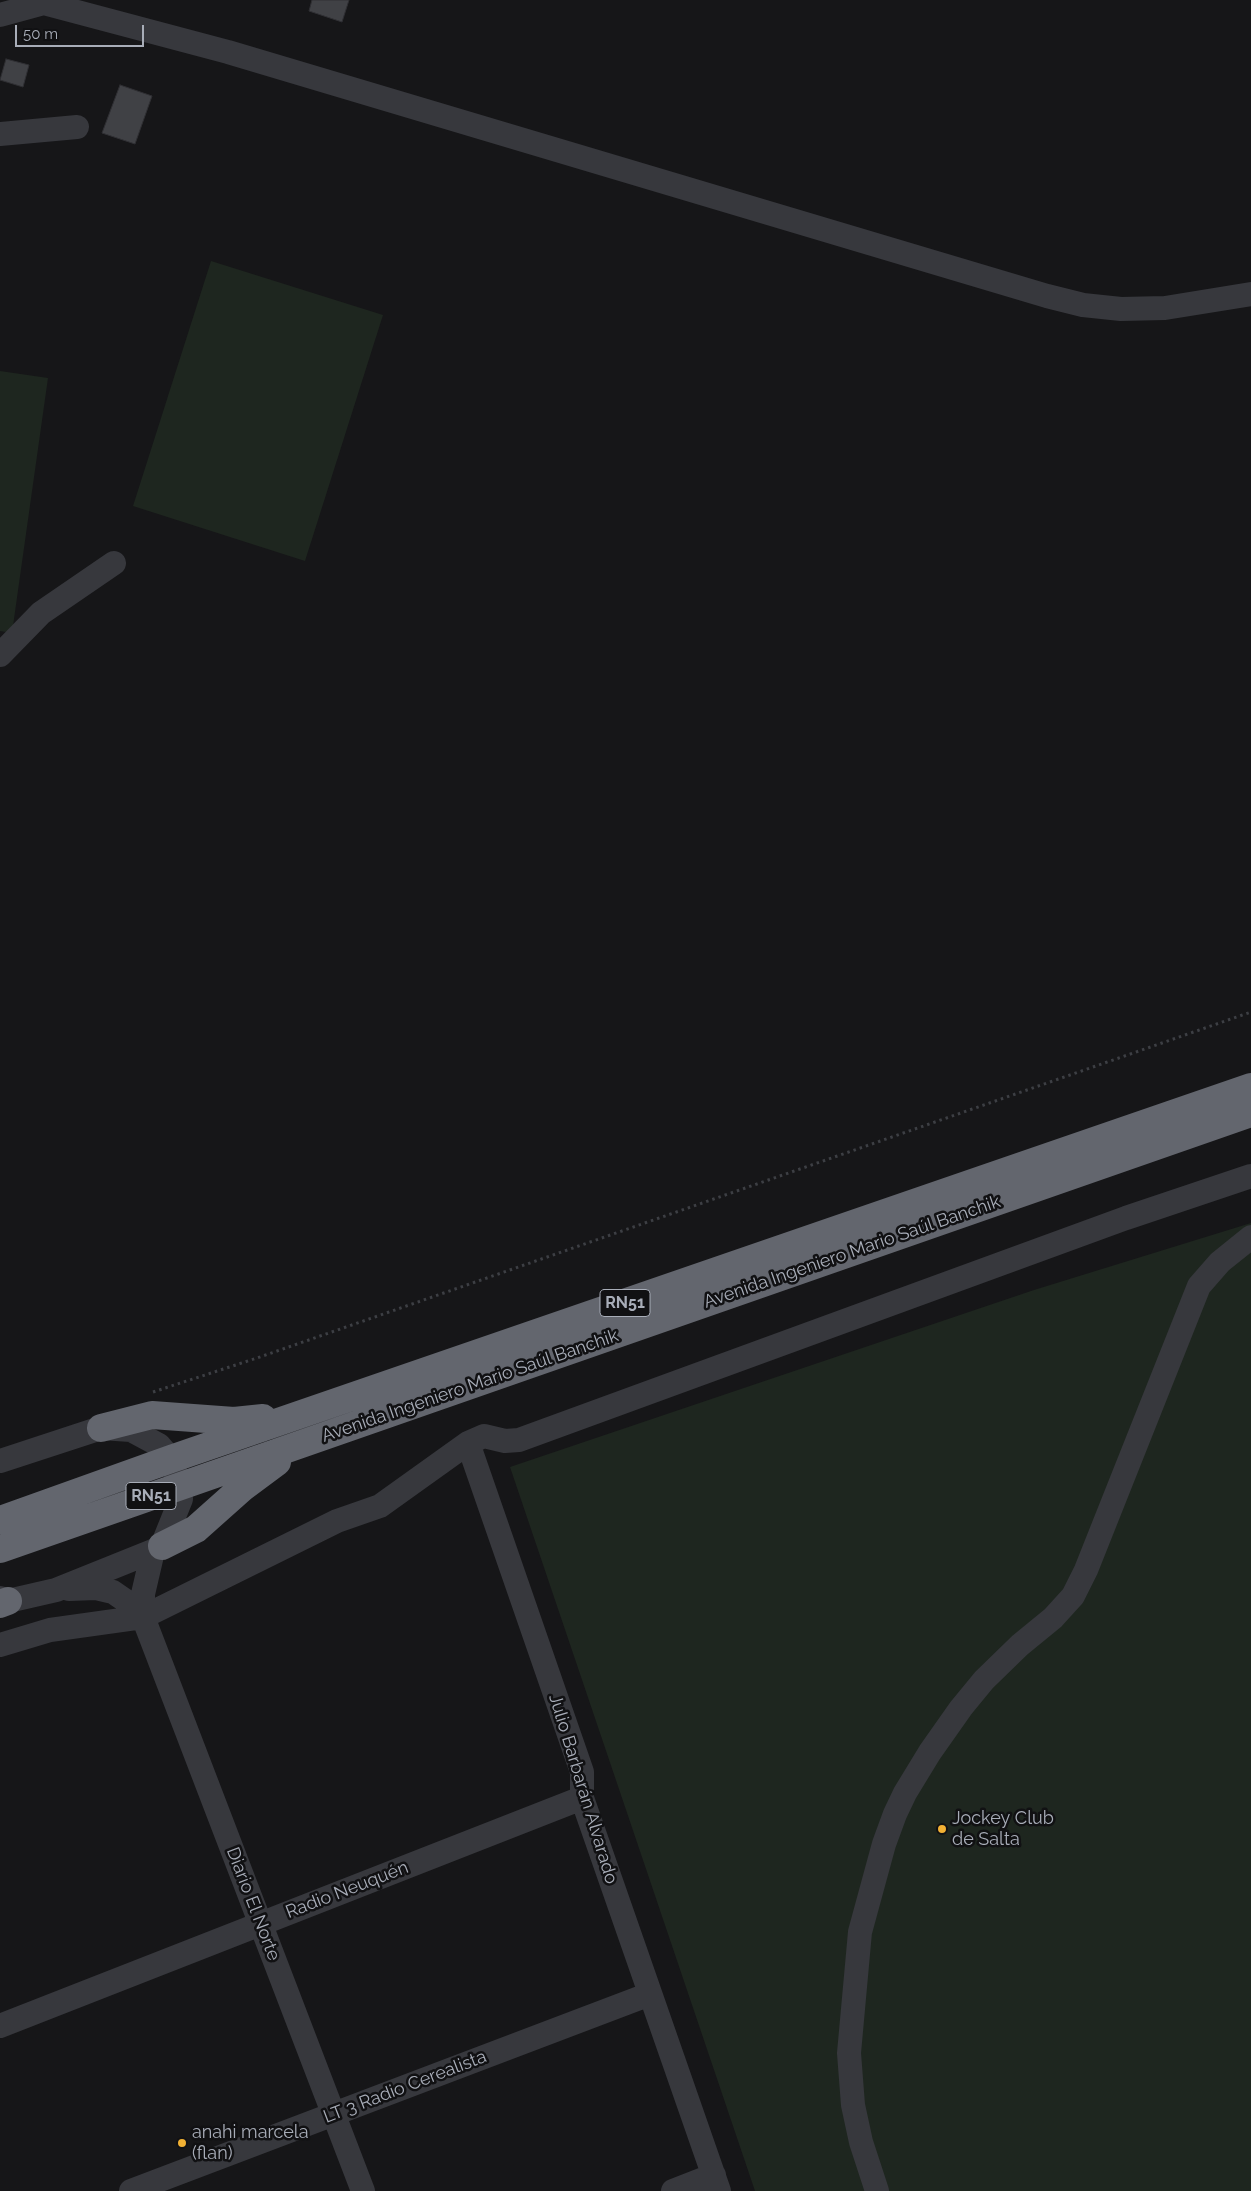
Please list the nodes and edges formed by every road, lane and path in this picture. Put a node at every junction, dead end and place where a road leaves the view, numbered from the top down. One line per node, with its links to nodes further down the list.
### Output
1 (38, 2): 2 (street); 5 (street)
2 (0, 15)
3 (77, 126): 4 (street)
4 (0, 134)
5 (1251, 294)
6 (114, 563): 7 (street)
7 (0, 655)
8 (1251, 1012): 13 (path)
9 (1251, 1086): 14 (highway, Avenida Ingeniero Mario Saúl Banchik / RN51)
10 (1251, 1113): 17 (highway, Avenida Ingeniero Mario Saúl Banchik / RN51)
11 (1251, 1176): 16 (street)
12 (1251, 1237): 37 (street)
13 (143, 1395)
14 (304, 1414): 15 (highway); 18 (highway, Avenida Ingeniero Mario Saúl Banchik / RN51)
15 (101, 1428): 18 (street); 19 (street)
16 (468, 1443): 26 (street); 28 (street, Julio Barbarán Alvarado)
17 (303, 1444): 20 (highway, Avenida Ingeniero Mario Saúl Banchik / RN51); 22 (highway)
18 (170, 1459): 20 (street); 21 (highway, Avenida Ingeniero Mario Saúl Banchik / RN51)
19 (0, 1461)
20 (180, 1486): 22 (street); 23 (highway, Avenida Ingeniero Mario Saúl Banchik / RN51)
21 (0, 1520)
22 (158, 1548): 24 (street); 26 (street)
23 (0, 1549)
24 (56, 1590): 25 (street); 26 (street)
25 (3, 1601)
26 (143, 1617): 27 (street); 29 (street, Diario El Norte)
27 (0, 1645)
28 (582, 1798): 29 (street, Radio Neuquén); 30 (street, Julio Barbarán Alvarado)
29 (260, 1924): 31 (street, Radio Neuquén); 32 (street, Diario El Norte)
30 (650, 1994): 32 (street, LT 3 Radio Cerealista); 33 (street, Julio Barbarán Alvarado)
31 (0, 2026)
32 (334, 2114): 34 (street, LT 3 Radio Cerealista); 35 (street, Diario El Norte)
33 (717, 2183): 36 (street)
34 (131, 2191)
35 (363, 2191)
36 (673, 2191)
37 (877, 2191)

